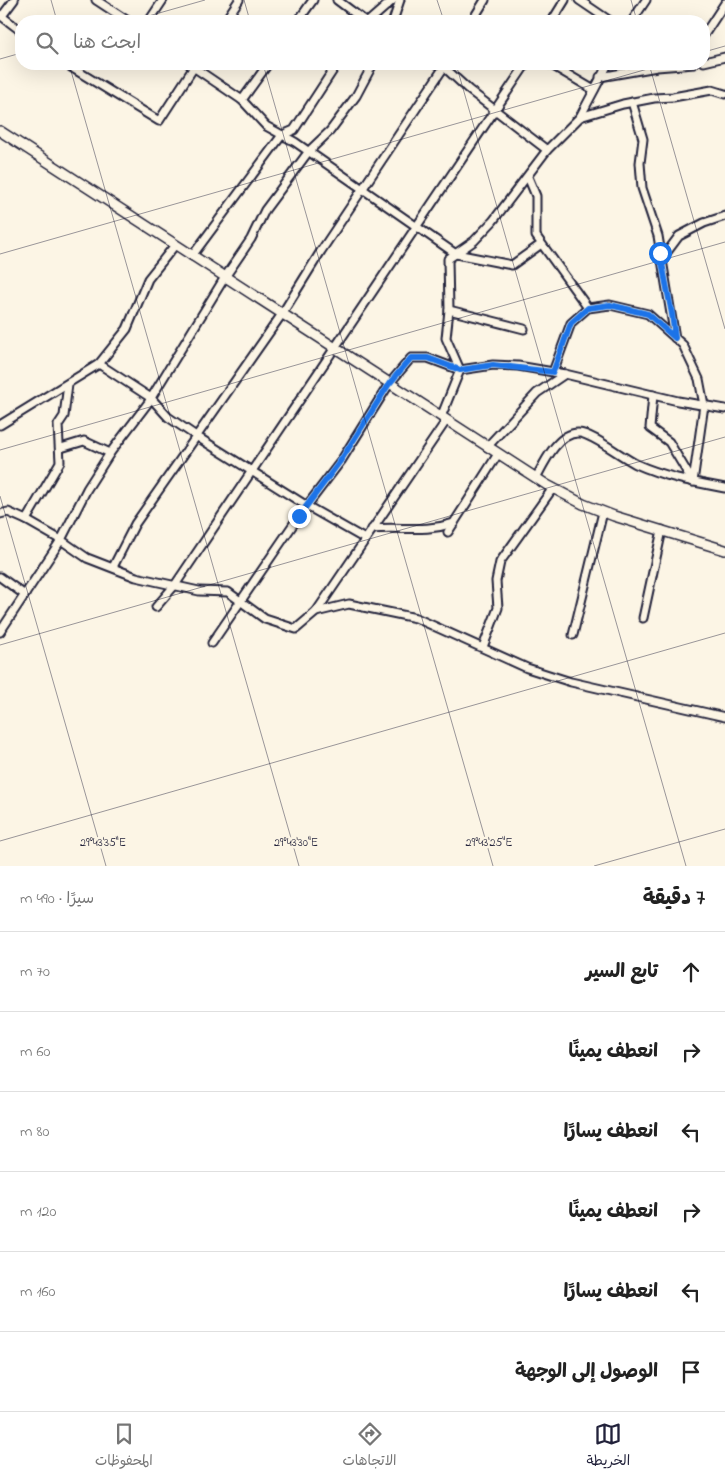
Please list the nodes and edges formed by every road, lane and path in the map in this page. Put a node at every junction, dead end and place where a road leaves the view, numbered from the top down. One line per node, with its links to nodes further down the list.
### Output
1 (14, 0): 14 (street)
2 (96, 0): 15 (street)
3 (163, 0): 16 (street)
4 (239, 0): 17 (street)
5 (313, 0): 18 (street)
6 (337, 0): 19 (street)
7 (393, 0): 20 (street)
8 (400, 0): 21 (street)
9 (485, 0): 22 (street)
10 (565, 0): 23 (street)
11 (579, 0): 24 (street)
12 (646, 0): 25 (street)
13 (725, 3): 27 (street)
14 (1, 15): 26 (street)
15 (119, 15)
16 (153, 15)
17 (229, 15)
18 (302, 15)
19 (357, 15)
20 (376, 15)
21 (394, 15)
22 (476, 15)
23 (556, 15)
24 (601, 15)
25 (636, 15)
26 (15, 26)
27 (710, 26)
28 (725, 57): 29 (street)
29 (710, 61)
30 (76, 70): 31 (street)
31 (190, 70)
32 (200, 70): 45 (street)
33 (264, 70): 45 (street)
34 (333, 70): 50 (street)
35 (370, 70): 52 (street)
36 (439, 70): 54 (street)
37 (447, 70): 47 (street)
38 (522, 70): 47 (street)
39 (560, 70): 43 (street)
40 (605, 70): 42 (street)
41 (641, 70): 42 (street)
42 (600, 78): 43 (street)
43 (594, 90): 48 (street)
44 (725, 94): 46 (street)
45 (242, 100): 50 (street)
46 (632, 102): 48 (street); 61 (street)
47 (495, 109): 51 (street); 56 (street)
48 (580, 117): 51 (street)
49 (0, 131): 57 (main road)
50 (282, 135): 52 (street); 60 (street)
51 (547, 150): 53 (street)
52 (309, 152): 54 (street); 62 (street)
53 (528, 177): 58 (street); 59 (street)
54 (363, 190): 56 (street); 65 (street)
55 (725, 216): 61 (street)
56 (415, 226): 59 (street); 68 (street)
57 (175, 245): 60 (main road); 69 (street)
58 (540, 245): 59 (street); 63 (street)
59 (456, 254): 64 (street)
60 (192, 256): 62 (main road)
61 (661, 260): 67 (street)
62 (225, 277): 65 (main road); 76 (street)
63 (588, 308): 67 (street); 71 (street)
64 (449, 310): 66 (street); 70 (street)
65 (282, 314): 68 (main road); 81 (street)
66 (524, 329)
67 (675, 338): 77 (street)
68 (333, 347): 74 (main road); 86 (street)
69 (99, 364): 73 (street); 76 (street)
70 (460, 370): 71 (street); 74 (street); 79 (street)
71 (553, 372): 72 (street)
72 (565, 374): 75 (street); 82 (street)
73 (68, 384): 80 (street); 83 (street)
74 (389, 384): 79 (main road); 91 (street)
75 (653, 395): 77 (street); 88 (street)
76 (151, 398): 81 (street); 84 (street)
77 (704, 405): 78 (street); 88 (street)
78 (725, 409)
79 (443, 419): 82 (main road); 96 (street)
80 (0, 425)
81 (196, 436): 86 (street); 102 (street)
82 (487, 447): 85 (main road)
83 (61, 448): 84 (street); 94 (street)
84 (110, 453): 100 (street)
85 (498, 454): 87 (main road); 95 (street)
86 (252, 470): 91 (street); 104 (street)
87 (536, 478): 88 (street); 89 (main road)
88 (693, 482): 90 (street)
89 (553, 488): 92 (main road); 113 (street)
90 (725, 488)
91 (307, 506): 99 (street); 106 (street)
92 (604, 512): 97 (main road); 111 (street)
93 (0, 514): 94 (street)
94 (26, 520): 100 (street)
95 (454, 523): 96 (street); 98 (street)
96 (372, 529): 99 (street)
97 (662, 530): 101 (main road); 109 (street)
98 (448, 532)
99 (365, 539): 108 (street)
100 (61, 540): 102 (street); 105 (street)
101 (725, 550)
102 (113, 567): 104 (street)
103 (0, 577): 105 (street)
104 (175, 585): 106 (street); 107 (street)
105 (24, 595): 110 (street)
106 (240, 601): 108 (street); 112 (street)
107 (156, 607)
108 (316, 612): 113 (street)
109 (643, 618)
110 (0, 632)
111 (573, 635)
112 (212, 643)
113 (483, 647): 114 (street)
114 (725, 717)

